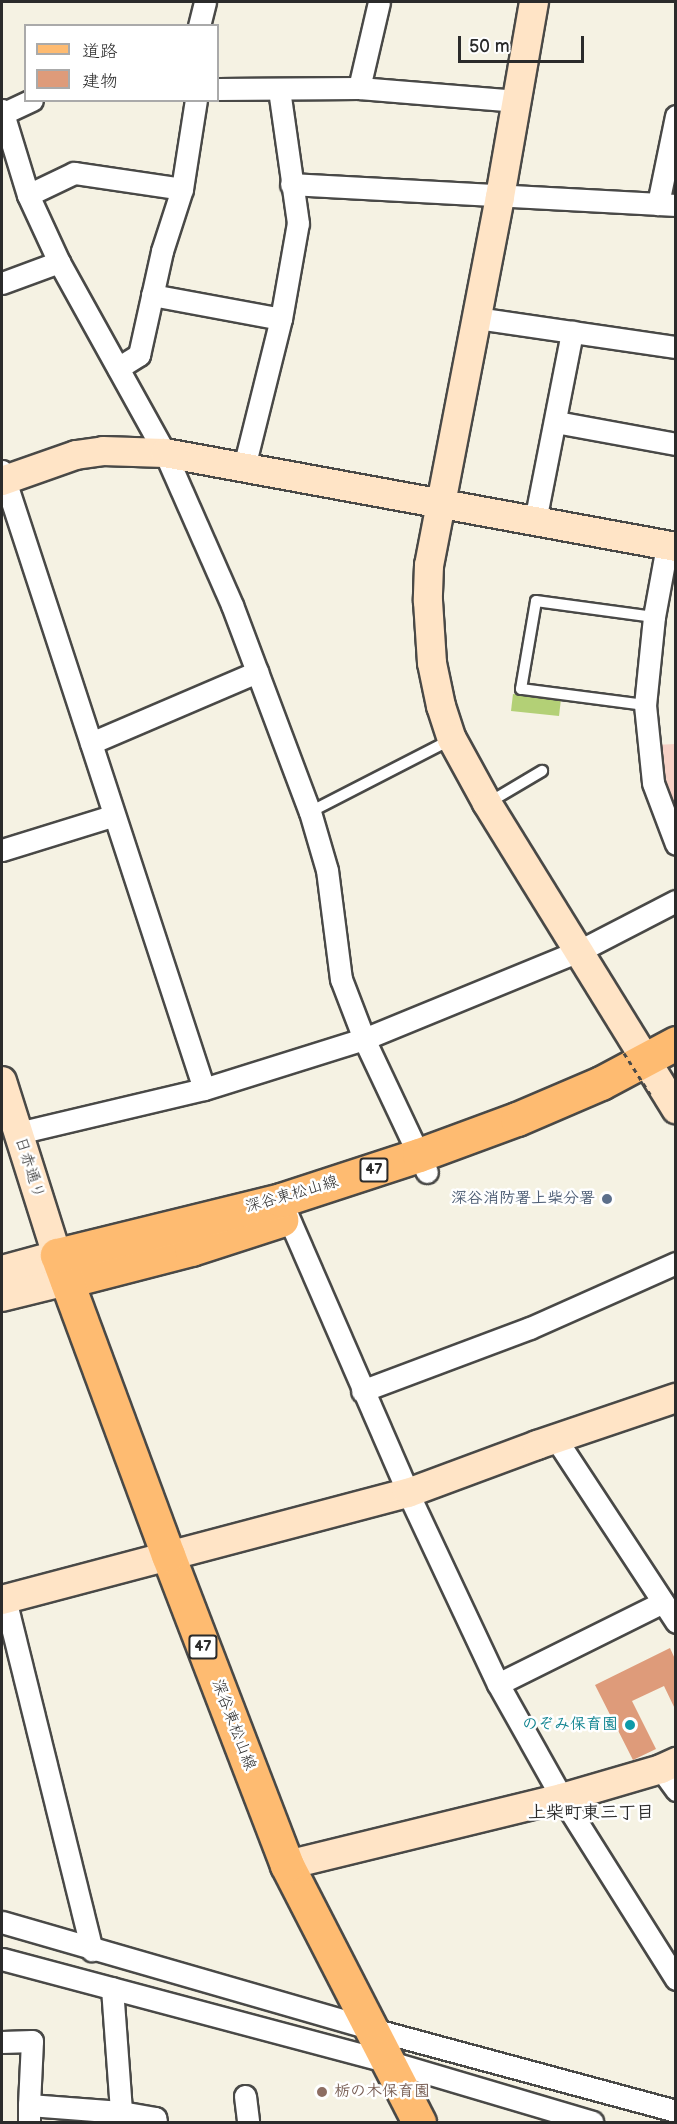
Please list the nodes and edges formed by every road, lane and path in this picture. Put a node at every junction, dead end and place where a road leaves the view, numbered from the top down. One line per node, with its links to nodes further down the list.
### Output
1 (205, 2): 4 (street)
2 (379, 2): 5 (street)
3 (534, 2): 8 (street)
4 (200, 24)
5 (359, 88): 7 (street); 8 (street)
6 (219, 89): 7 (street)
7 (279, 90): 13 (street)
8 (517, 101): 16 (street)
9 (27, 102): 11 (street)
10 (196, 102): 14 (street)
11 (2, 113): 15 (street)
12 (675, 116): 17 (street)
13 (291, 184): 16 (street); 22 (street)
14 (182, 189): 15 (street); 20 (street)
15 (27, 195): 18 (street)
16 (500, 196): 17 (street); 21 (street)
17 (667, 205)
18 (58, 261): 19 (street); 25 (street)
19 (2, 283)
20 (152, 295): 22 (street); 25 (street)
21 (476, 318): 23 (street); 31 (street)
22 (282, 319): 29 (street)
23 (572, 332): 24 (street); 26 (street)
24 (675, 346)
25 (118, 368): 28 (street)
26 (556, 422): 27 (street); 32 (street)
27 (675, 444)
28 (165, 453): 29 (street); 30 (street); 35 (street)
29 (244, 467): 31 (street)
30 (3, 477): 38 (street)
31 (440, 505): 32 (street); 37 (street)
32 (535, 521): 33 (street)
33 (671, 547): 34 (street)
34 (654, 617): 36 (street); 36 (lane)
35 (257, 672): 38 (street); 41 (street)
36 (645, 705): 43 (street)
37 (452, 739): 40 (street); 41 (lane)
38 (91, 743): 42 (street)
39 (542, 771): 40 (lane)
40 (487, 803): 46 (street)
41 (310, 812): 47 (street)
42 (112, 816): 44 (street); 51 (street)
43 (675, 844)
44 (2, 850)
45 (675, 901): 46 (street)
46 (579, 951): 47 (street); 49 (street)
47 (364, 1039): 51 (street); 54 (street)
48 (675, 1043): 49 (main road, 深谷東松山線 / 47)
49 (650, 1070): 49 (path, bridge); 52 (street); 54 (main road, 深谷東松山線 / 47)
50 (2, 1081): 53 (street, 日赤通り)
51 (204, 1089): 53 (street)
52 (675, 1109)
53 (18, 1133): 57 (street, 日赤通り)
54 (423, 1164): 55 (main road, 深谷東松山線 / 47)
55 (285, 1209): 57 (main road, 深谷東松山線 / 47); 60 (street)
56 (675, 1263): 60 (street)
57 (62, 1268): 58 (street); 59 (street); 64 (main road, 深谷東松山線 / 47)
58 (2, 1270)
59 (2, 1297)
60 (362, 1391): 63 (street)
61 (675, 1398): 62 (street)
62 (556, 1439): 63 (street); 66 (street)
63 (408, 1492): 64 (street); 68 (street)
64 (168, 1555): 65 (street); 71 (main road, 深谷東松山線 / 47)
65 (3, 1599): 73 (street)
66 (663, 1602): 67 (street); 68 (street)
67 (675, 1622)
68 (498, 1684): 70 (street)
69 (671, 1774): 70 (street)
70 (562, 1798): 71 (street); 75 (street)
71 (287, 1865): 77 (main road, 深谷東松山線 / 47)
72 (2, 1922): 73 (street)
73 (92, 1950): 77 (street)
74 (2, 1959): 76 (street)
75 (675, 1979)
76 (112, 1988): 79 (street); 81 (street)
77 (372, 2029): 79 (main road, 深谷東松山線 / 47); 82 (street)
78 (2, 2042): 83 (street)
79 (390, 2062): 86 (main road, 深谷東松山線 / 47); 87 (street)
80 (245, 2096): 85 (street)
81 (121, 2112): 83 (street); 84 (street)
82 (675, 2112)
83 (29, 2114)
84 (156, 2122)
85 (248, 2122)
86 (419, 2122)
87 (592, 2122)

